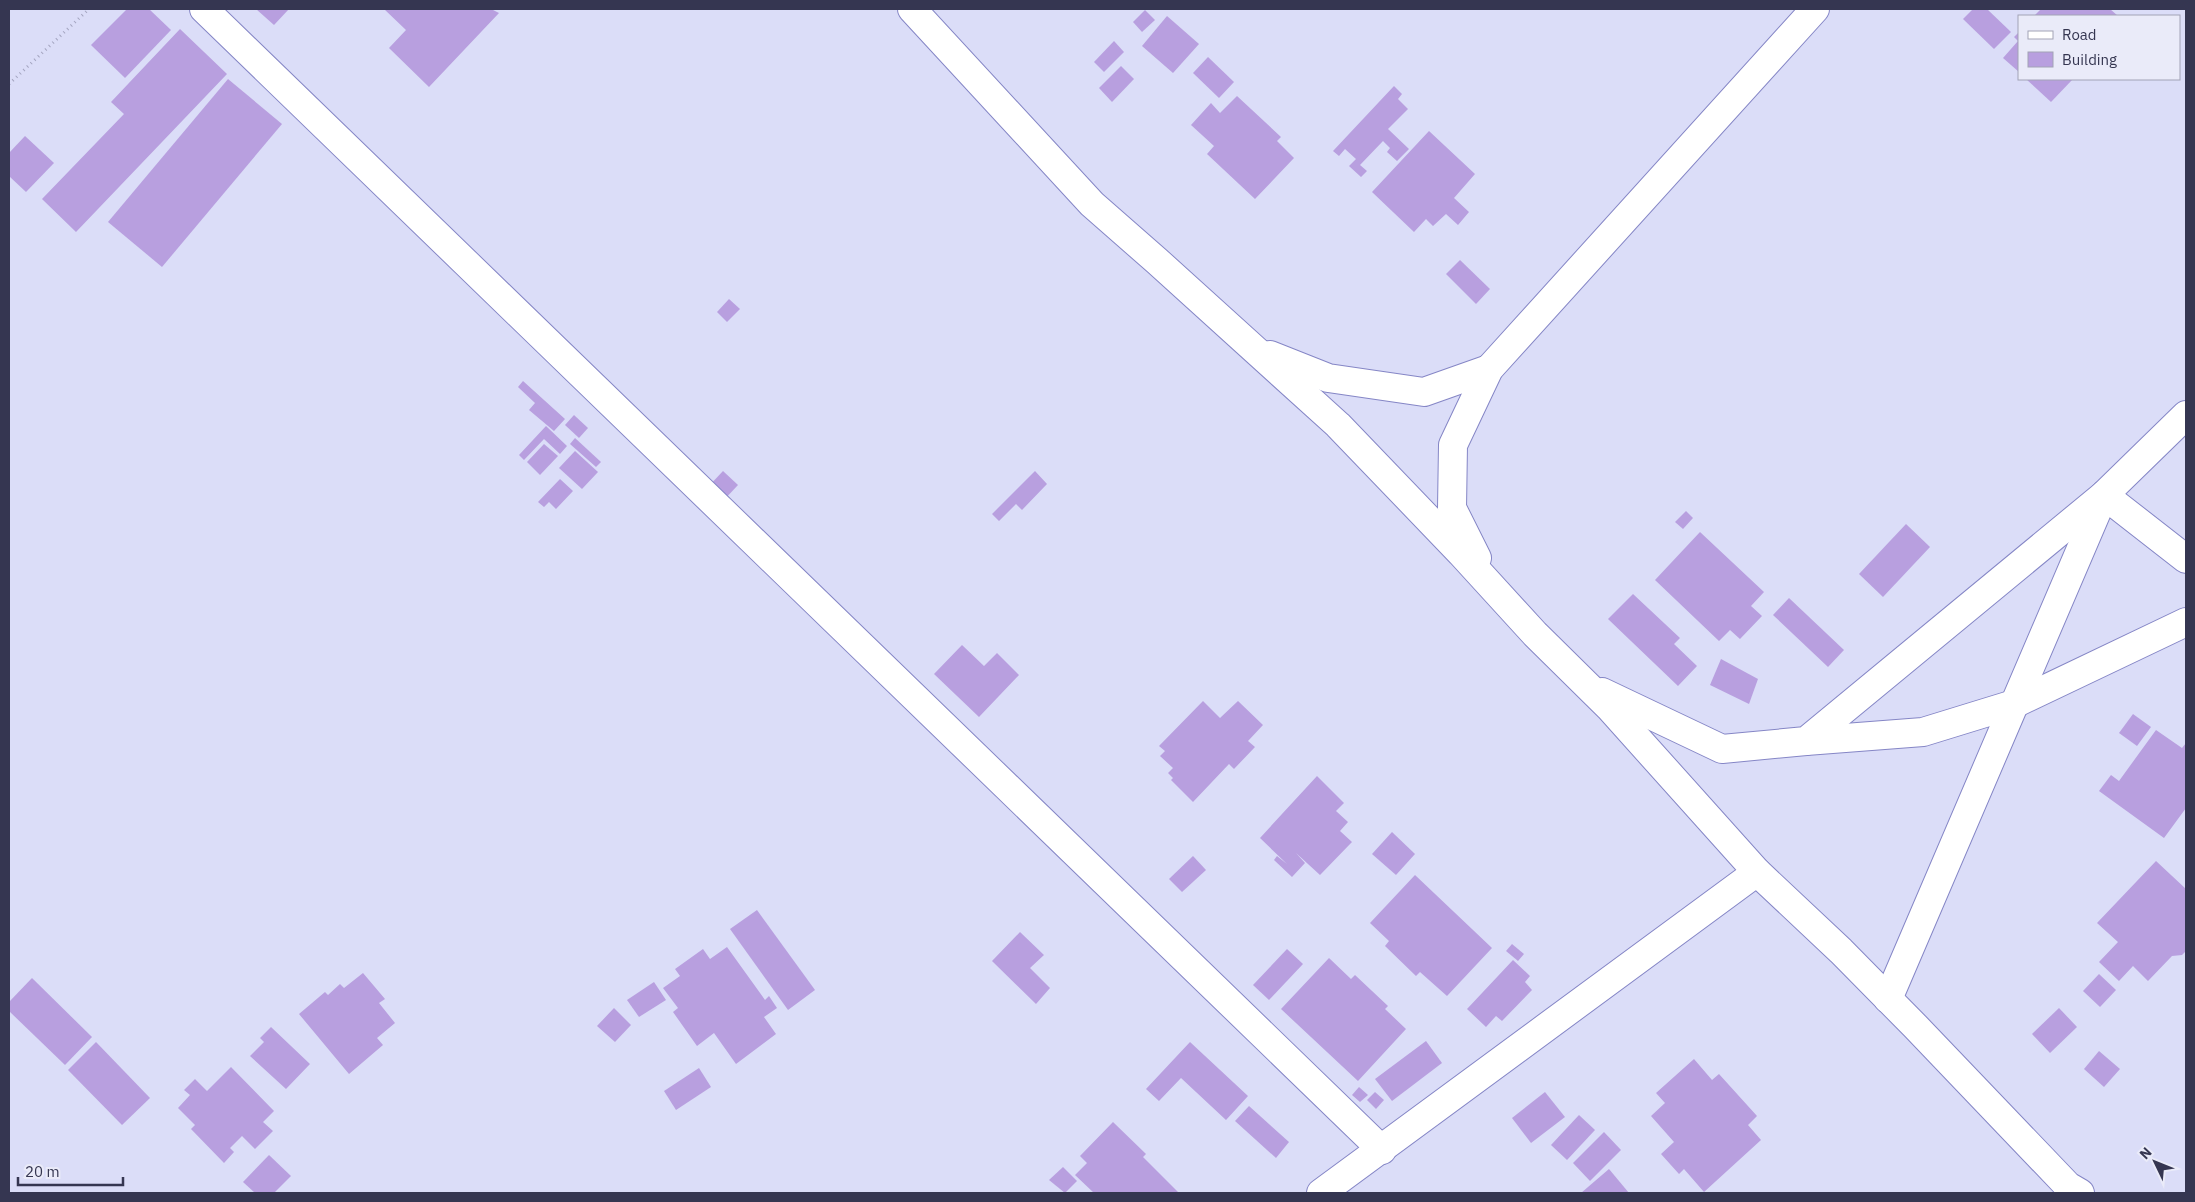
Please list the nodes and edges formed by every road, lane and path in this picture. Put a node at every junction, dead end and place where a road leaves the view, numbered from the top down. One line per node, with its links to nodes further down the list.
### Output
1 (88, 9): 5 (path)
2 (204, 9): 18 (street)
3 (912, 9): 6 (street)
4 (1815, 9): 7 (street)
5 (9, 84)
6 (1255, 350): 7 (street); 11 (street)
7 (1489, 369): 11 (street)
8 (2186, 415): 9 (street)
9 (2104, 495): 10 (street); 14 (street); 15 (street)
10 (2186, 559)
11 (1491, 586): 13 (street)
12 (2186, 622): 14 (street)
13 (1586, 685): 15 (street); 16 (street)
14 (2014, 704): 15 (street); 17 (street)
15 (1806, 742)
16 (1757, 872): 17 (street); 18 (street)
17 (1888, 999): 19 (street)
18 (1382, 1150): 20 (street)
19 (2069, 1191)
20 (1321, 1193)

